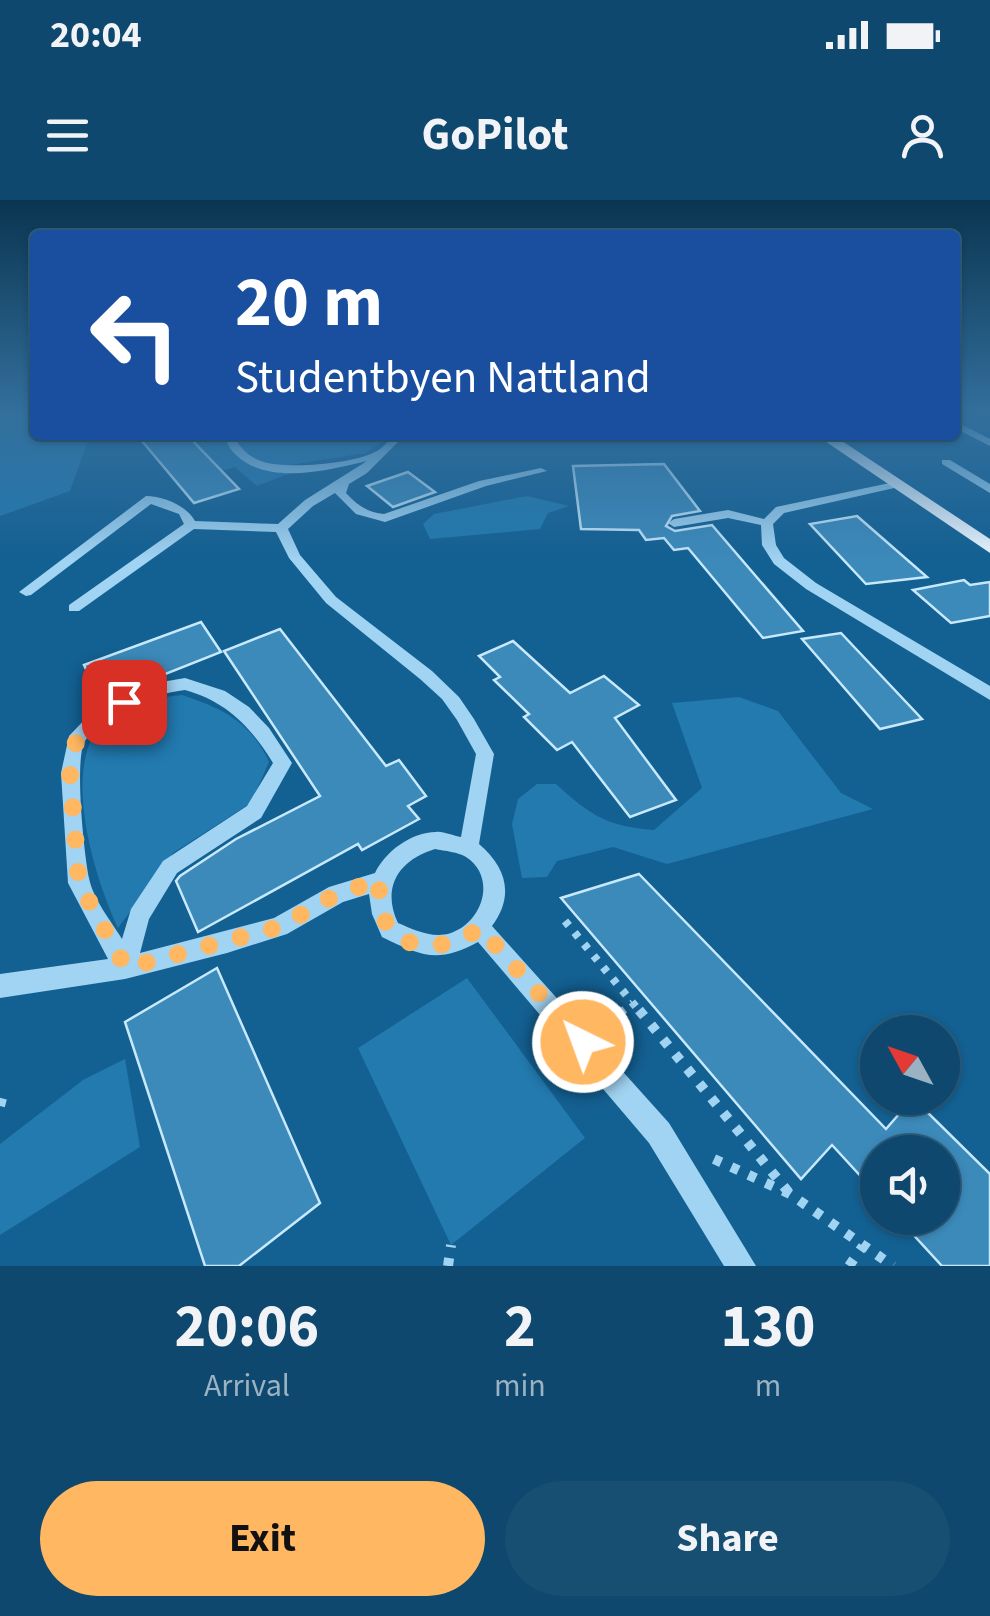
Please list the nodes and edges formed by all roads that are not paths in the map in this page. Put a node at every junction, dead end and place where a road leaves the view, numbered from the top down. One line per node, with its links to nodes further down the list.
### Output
1 (256, 462): 2 (street)
2 (336, 462)
3 (372, 462): 7 (street)
4 (865, 462): 8 (main road)
5 (946, 462): 9 (street)
6 (541, 471): 7 (street)
7 (346, 480): 13 (street)
8 (900, 484): 11 (street); 14 (main road)
9 (990, 488)
10 (674, 522): 11 (street)
11 (767, 523): 17 (street)
12 (191, 525): 13 (street); 15 (street); 16 (street)
13 (281, 528): 18 (street)
14 (990, 547)
15 (26, 592)
16 (74, 608)
17 (990, 694)
18 (469, 846): 19 (street); 20 (street)
19 (380, 880): 20 (street); 21 (street)
20 (480, 928): 23 (street)
21 (126, 968): 21 (street); 22 (street)
22 (0, 986)
23 (741, 1266)

